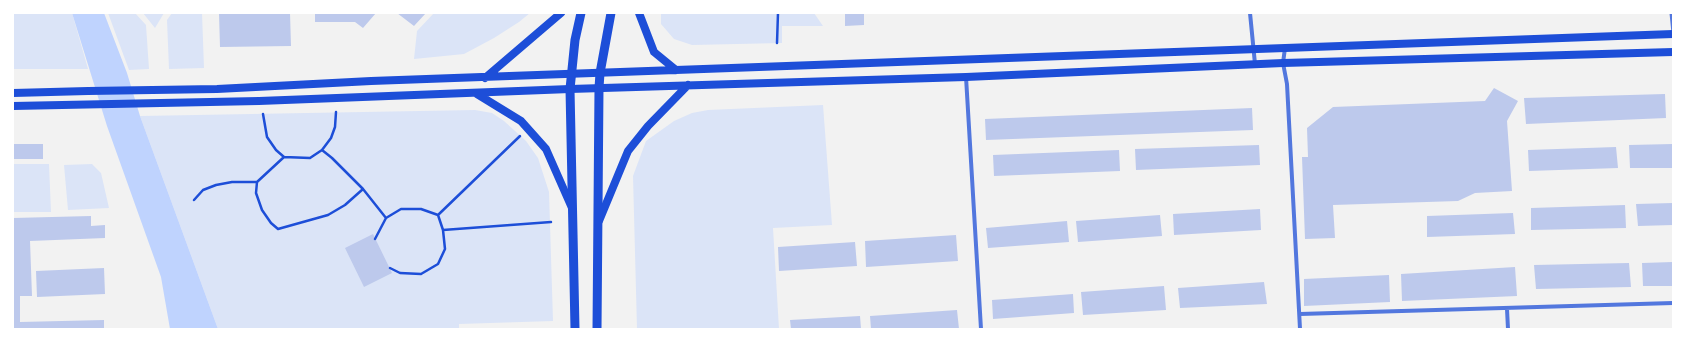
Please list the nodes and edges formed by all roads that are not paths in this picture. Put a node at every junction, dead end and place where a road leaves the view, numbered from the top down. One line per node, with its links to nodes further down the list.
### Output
1 (561, 13): 17 (main road)
2 (581, 13): 15 (main road)
3 (611, 13): 14 (main road)
4 (639, 13): 13 (main road)
5 (1250, 13): 8 (street)
6 (1671, 13): 7 (lane)
7 (1673, 35): 9 (main road)
8 (1254, 48): 9 (main road); 12 (street); 13 (main road)
9 (1285, 48): 11 (street)
10 (1673, 52): 11 (main road)
11 (1284, 63): 12 (main road); 28 (street)
12 (1255, 65): 16 (main road)
13 (676, 70): 14 (main road)
14 (600, 73): 15 (main road); 19 (main road)
15 (572, 74): 17 (main road); 20 (main road)
16 (966, 77): 18 (main road); 31 (street)
17 (485, 78): 21 (main road)
18 (688, 85): 19 (main road); 25 (main road)
19 (599, 88): 20 (main road); 25 (main road)
20 (570, 89): 22 (main road); 24 (main road)
21 (13, 93)
22 (477, 94): 23 (main road); 24 (main road)
23 (13, 106)
24 (573, 210): 29 (main road)
25 (598, 224): 30 (main road)
26 (1673, 303): 27 (street)
27 (1507, 309): 28 (street); 33 (street)
28 (1300, 314): 32 (street)
29 (575, 329)
30 (596, 329)
31 (981, 329)
32 (1300, 329)
33 (1508, 329)

